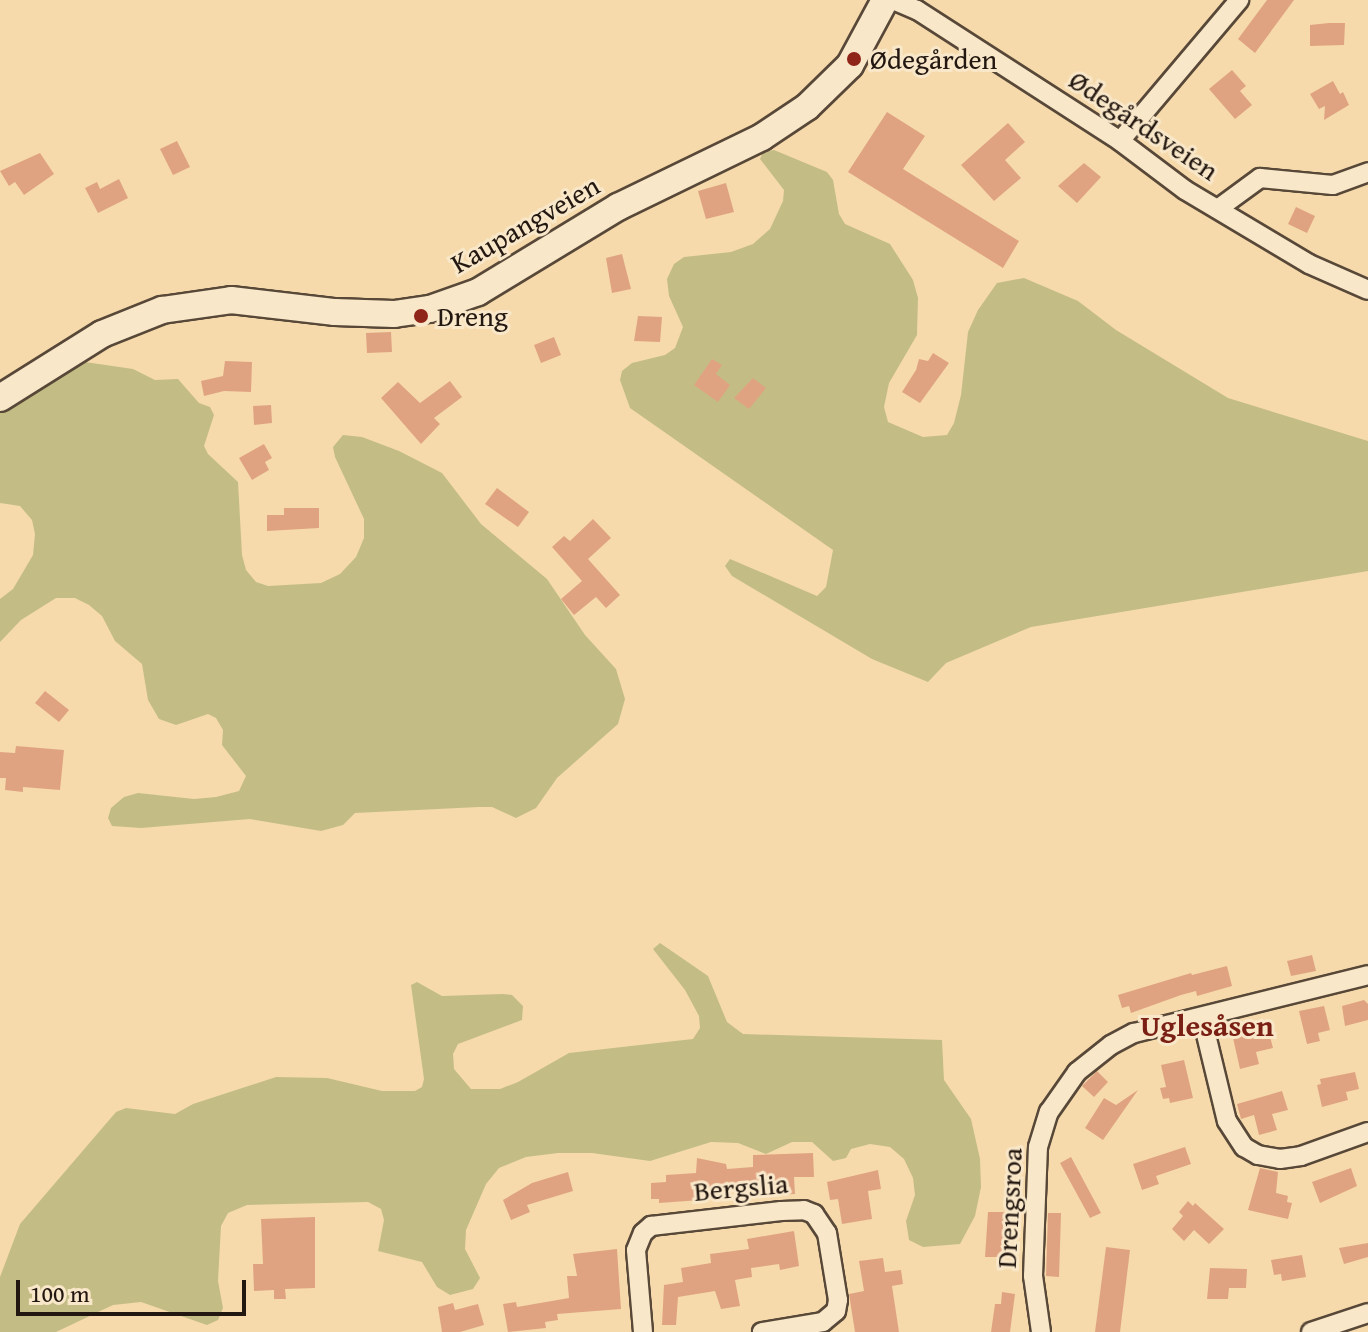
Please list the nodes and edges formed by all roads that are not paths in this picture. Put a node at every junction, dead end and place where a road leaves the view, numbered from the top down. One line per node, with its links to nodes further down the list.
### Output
1 (885, 0): 8 (main road, Kaupangveien)
2 (893, 0): 4 (street, Ødegårdsveien)
3 (1239, 0): 4 (street)
4 (1120, 141): 6 (street, Ødegårdsveien)
5 (1368, 172): 6 (street)
6 (1219, 208): 7 (street, Ødegårdsveien)
7 (1368, 290)
8 (0, 398)
9 (1368, 975): 10 (street, Drengsroa)
10 (1202, 1018): 11 (street); 15 (street, Drengsroa)
11 (1368, 1132)
12 (1368, 1313): 16 (street)
13 (643, 1332): 14 (street, Bergslia)
14 (762, 1332)
15 (1041, 1332)
16 (1311, 1332)

